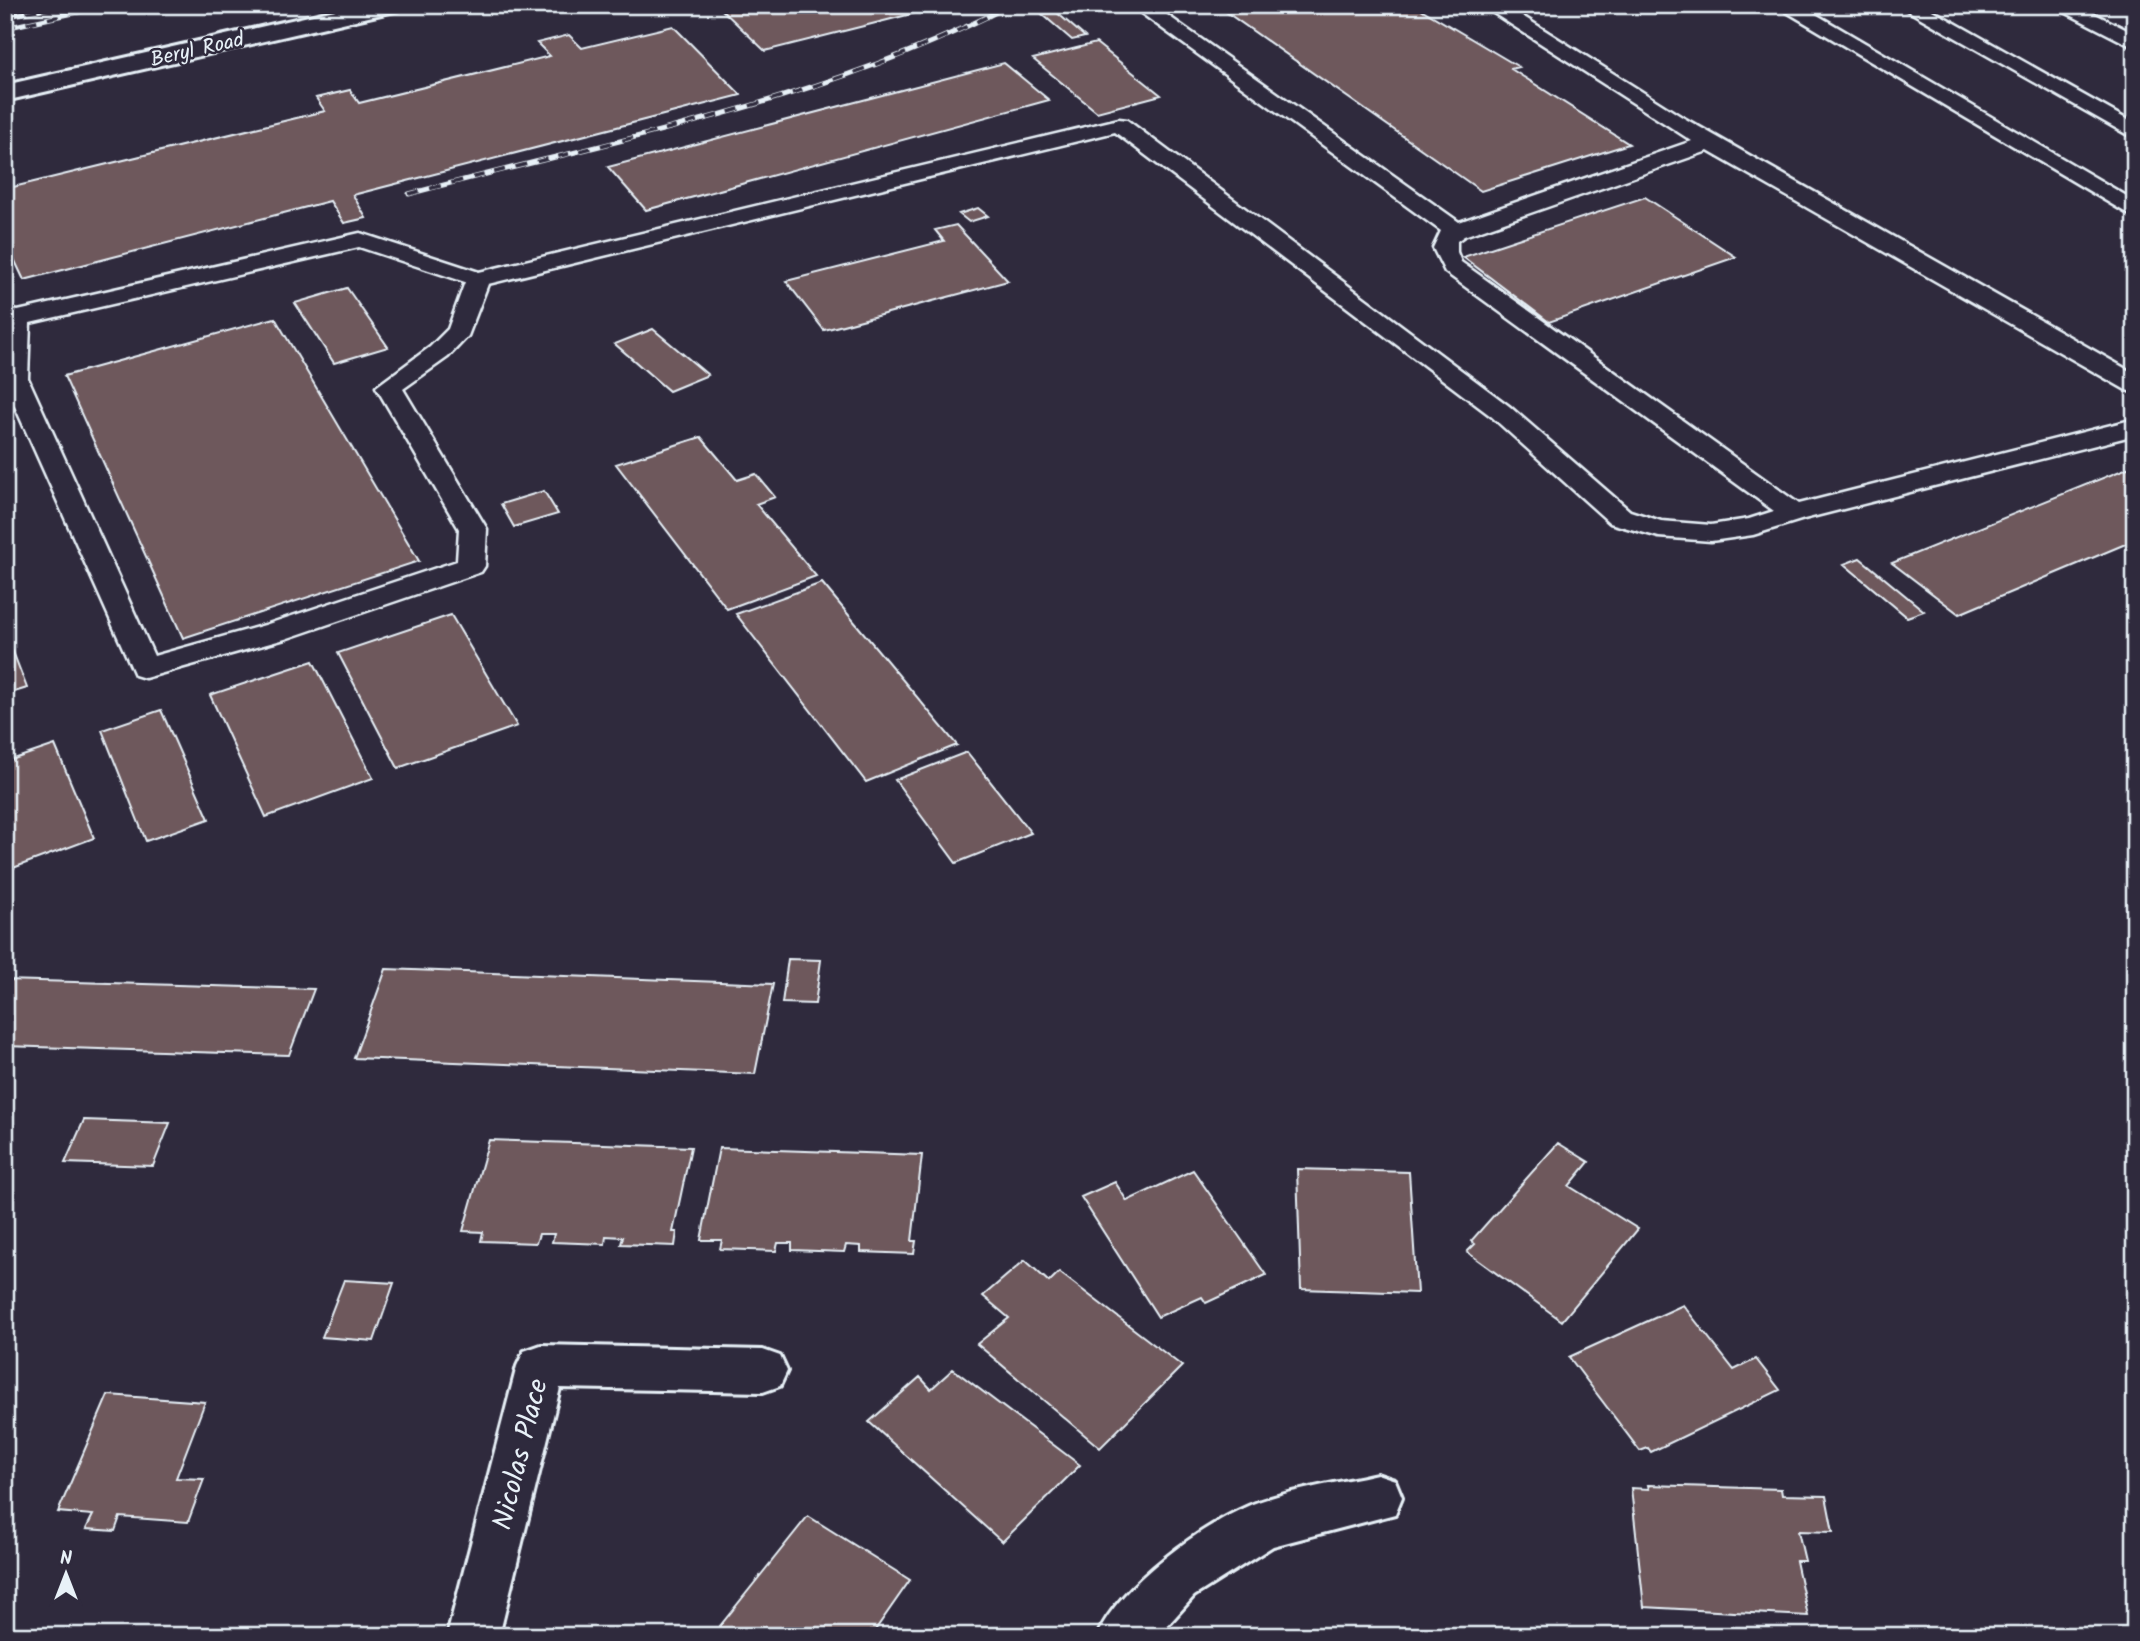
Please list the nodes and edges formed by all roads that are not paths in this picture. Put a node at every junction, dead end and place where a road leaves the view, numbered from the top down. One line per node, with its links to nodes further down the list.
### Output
1 (390, 5): 8 (street, Beryl Road)
2 (1140, 5): 12 (lane)
3 (1492, 5): 10 (lane)
4 (1785, 5): 11 (lane)
5 (1908, 5): 9 (lane)
6 (2061, 5): 7 (lane)
7 (2135, 42)
8 (5, 93)
9 (2135, 132)
10 (1710, 143): 12 (lane); 15 (lane)
11 (2135, 211)
12 (1456, 231): 17 (lane)
13 (478, 279): 14 (lane); 14 (lane); 17 (lane)
14 (12, 317)
15 (2135, 385)
16 (2135, 427): 17 (lane)
17 (1794, 513)
18 (763, 1371): 20 (street, Nicolas Place)
19 (1377, 1497): 21 (street)
20 (473, 1636)
21 (1123, 1636)

